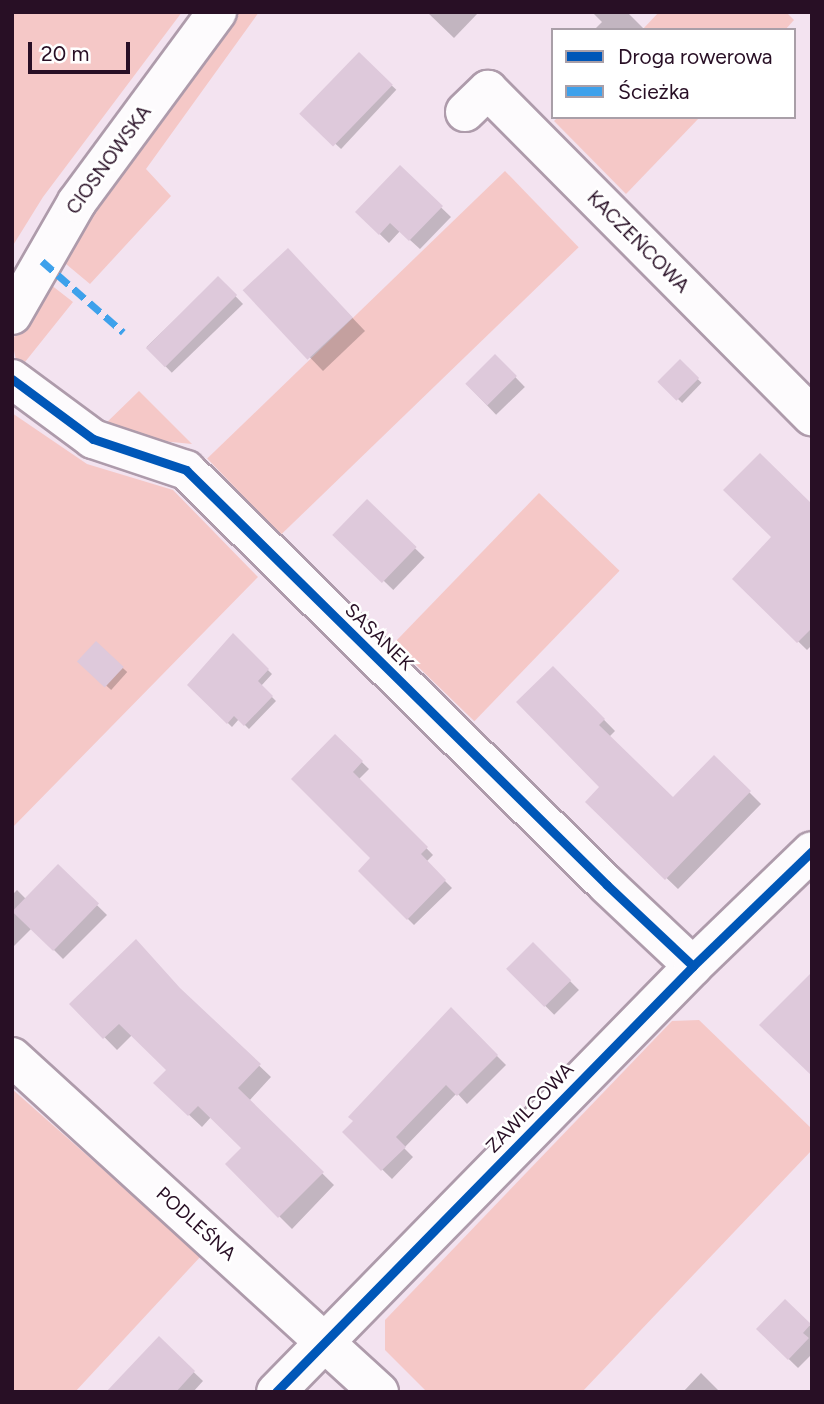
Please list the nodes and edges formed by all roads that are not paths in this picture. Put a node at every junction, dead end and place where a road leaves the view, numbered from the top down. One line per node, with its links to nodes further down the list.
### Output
1 (217, 12): 3 (street, CIOSNOWSKA)
2 (465, 112): 5 (street, KACZEŃCOWA)
3 (12, 315)
4 (12, 379): 7 (street, SASANEK)
5 (812, 416)
6 (812, 851): 7 (street, ZAWILCOWA)
7 (693, 966): 9 (street, ZAWILCOWA)
8 (12, 1057): 9 (street, PODLEŚNA)
9 (326, 1342): 10 (street, ZAWILCOWA); 11 (street, PODLEŚNA)
10 (276, 1392)
11 (379, 1392)

